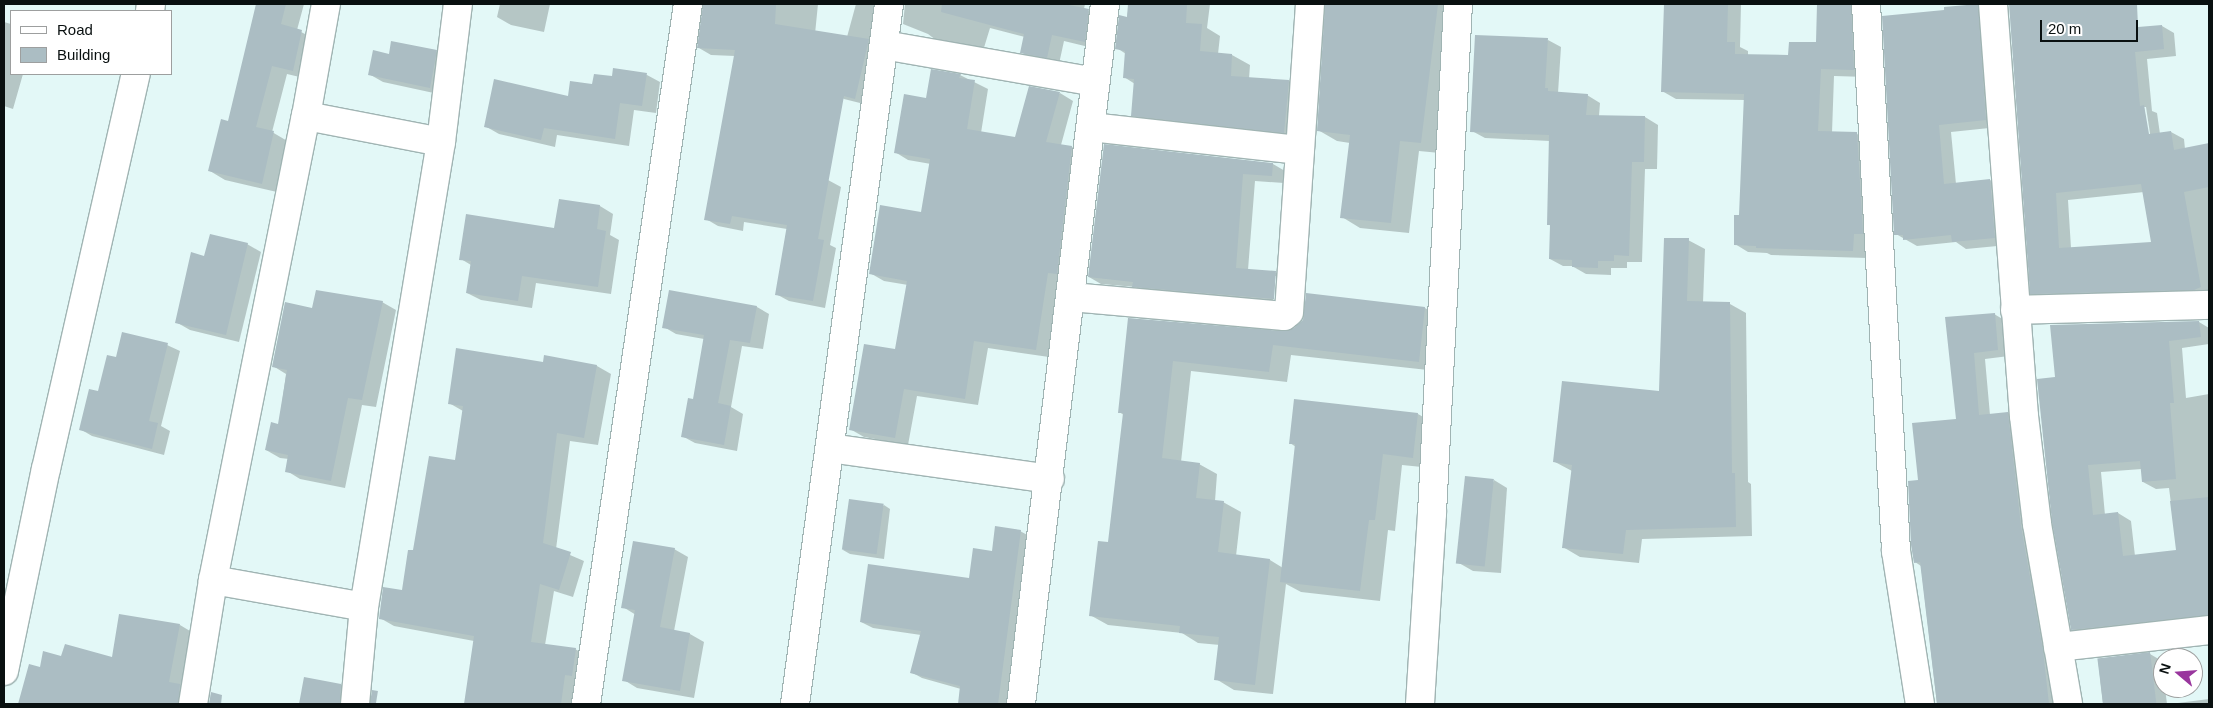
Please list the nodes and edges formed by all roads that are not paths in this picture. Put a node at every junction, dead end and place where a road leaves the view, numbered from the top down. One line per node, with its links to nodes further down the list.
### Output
1 (326, 4): 13 (street)
2 (458, 4): 15 (street)
3 (688, 4): 29 (street)
4 (889, 4): 10 (street)
5 (1105, 4): 12 (street)
6 (1310, 4): 16 (street)
7 (1458, 4): 32 (street)
8 (1866, 4): 33 (street)
9 (1993, 4): 19 (street)
10 (884, 45): 12 (street); 20 (street)
11 (136, 75): 26 (street)
12 (1095, 82): 14 (street)
13 (306, 116): 15 (street); 22 (street)
14 (1091, 127): 16 (street); 17 (street)
15 (441, 142): 23 (street)
16 (1300, 150): 17 (street)
17 (1071, 297): 21 (street)
18 (2209, 305): 19 (street)
19 (2015, 310): 25 (street)
20 (830, 448): 21 (street); 30 (street)
21 (1050, 479): 31 (street)
22 (213, 580): 23 (street); 27 (street)
23 (364, 608): 28 (street)
24 (2209, 630): 25 (street)
25 (2058, 647): 34 (street)
26 (4, 671)
27 (193, 704)
28 (355, 704)
29 (586, 704)
30 (795, 704)
31 (1021, 704)
32 (1420, 704)
33 (1920, 704)
34 (2068, 704)

